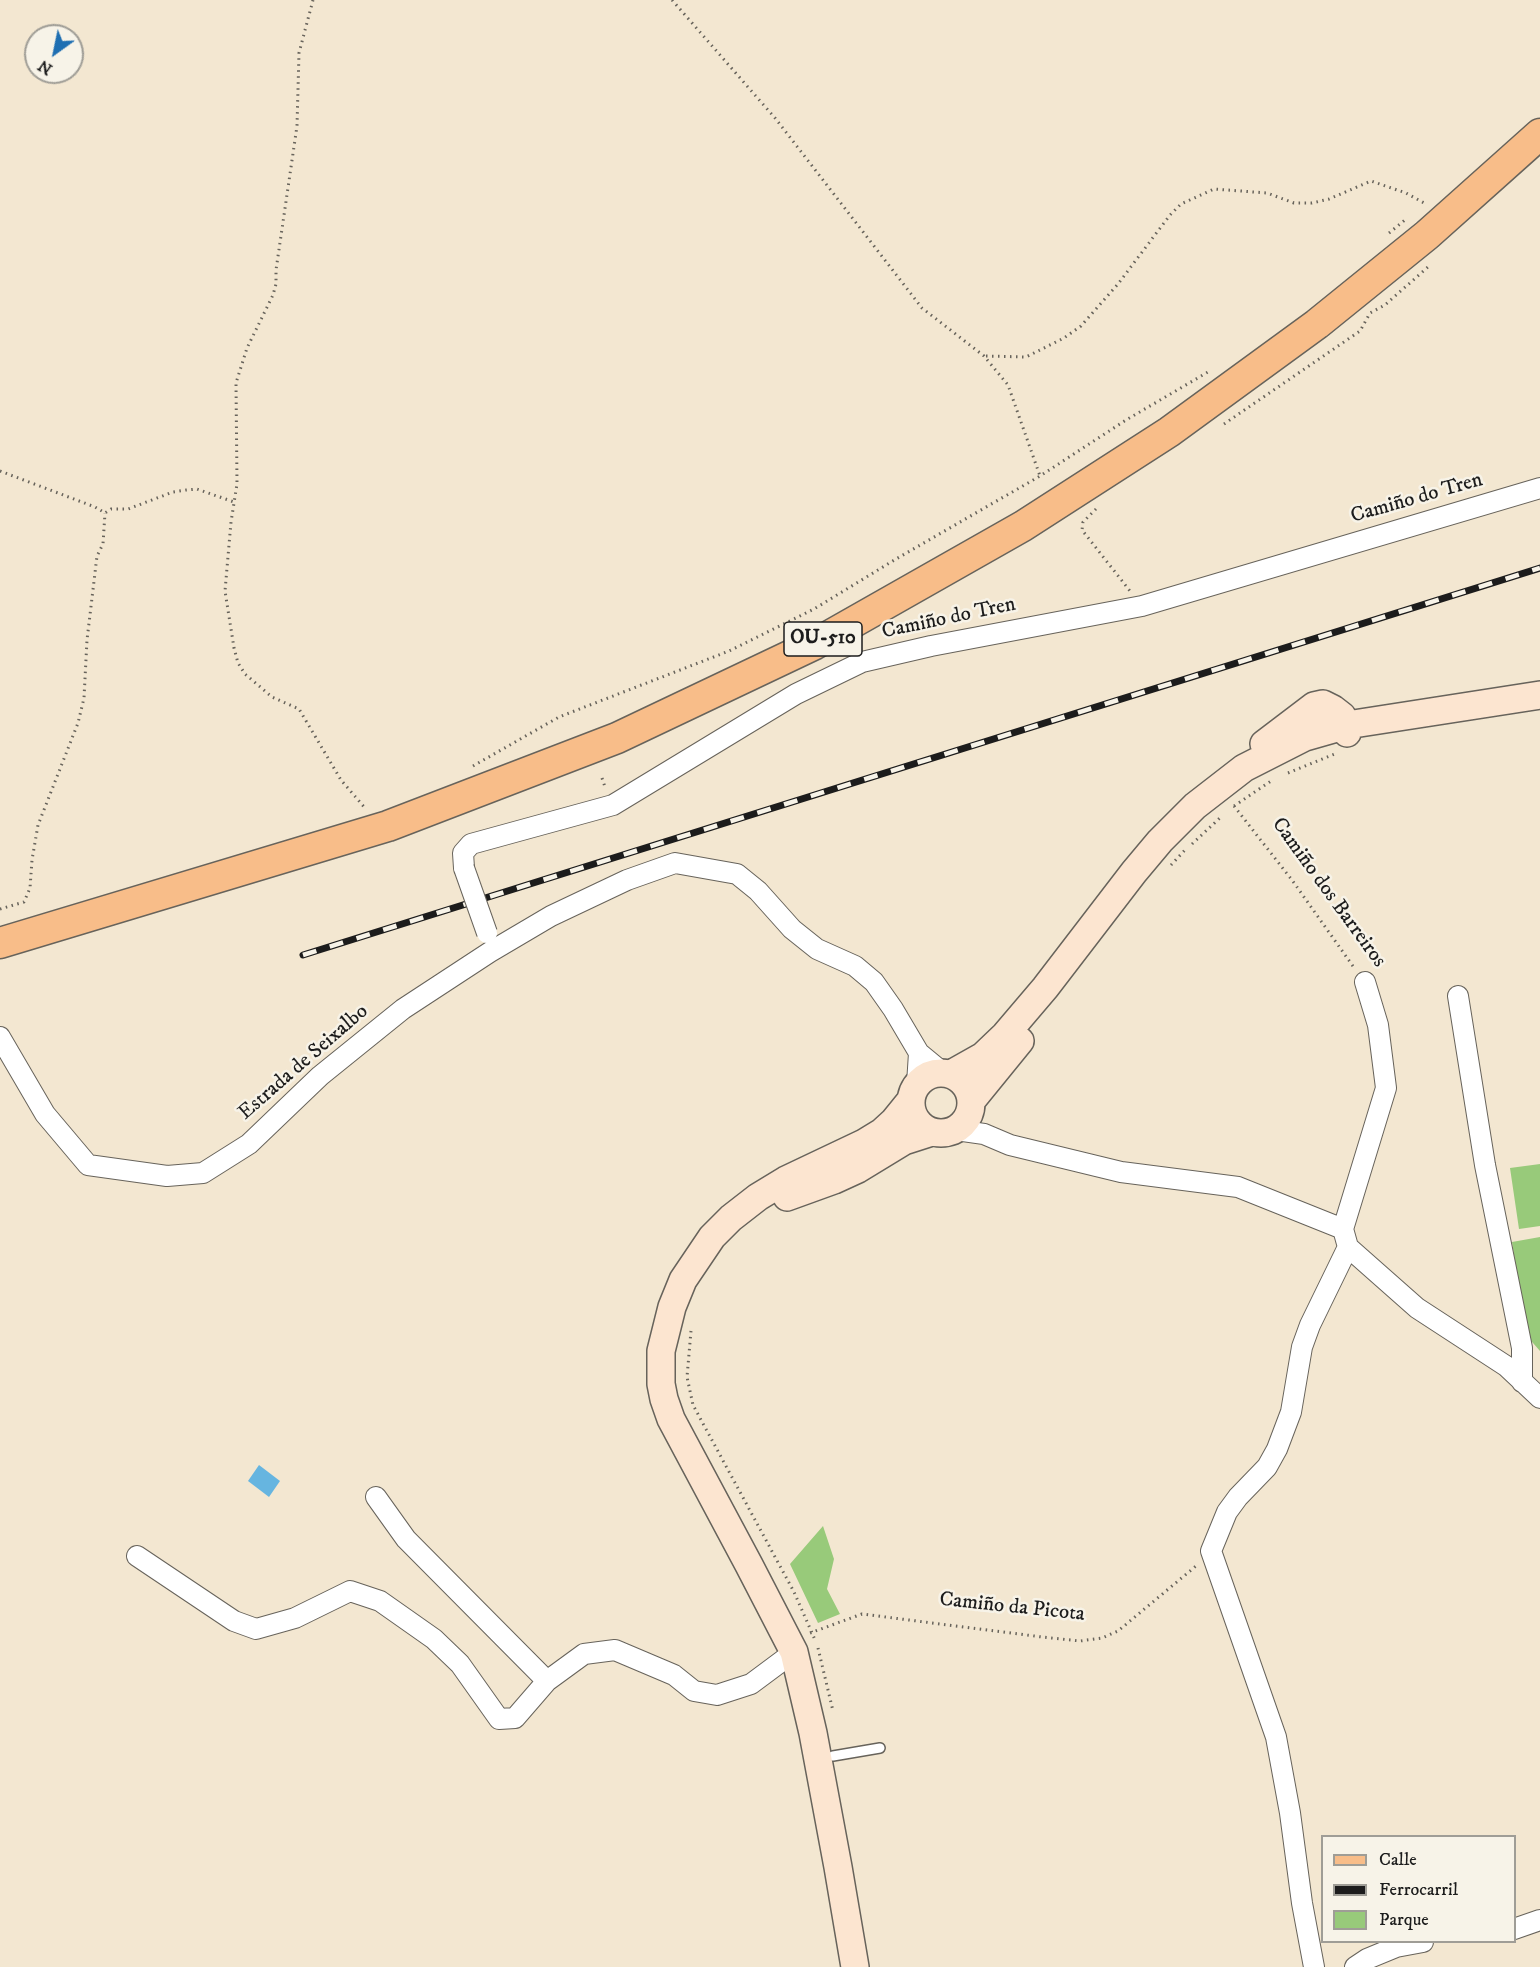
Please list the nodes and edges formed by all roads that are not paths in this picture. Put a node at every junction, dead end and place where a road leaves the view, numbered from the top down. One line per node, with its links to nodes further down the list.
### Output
1 (1540, 134): 10 (main road, OU-510)
2 (1540, 488): 9 (street, Camiño do Tren, bridge)
3 (1540, 695): 7 (street)
4 (1540, 709): 5 (street)
5 (1427, 729): 7 (street); 8 (street)
6 (1307, 732): 7 (street); 8 (street); 15 (street)
7 (1345, 737)
8 (1197, 825): 17 (street)
9 (488, 942): 13 (street, Estrada de Seixalbo); 14 (street, Estrada de Seixalbo)
10 (0, 943)
11 (1365, 982): 18 (street, Camiño dos Barreiros)
12 (1458, 996): 19 (street)
13 (0, 1037)
14 (919, 1053): 15 (street); 16 (street)
15 (946, 1073): 16 (street); 17 (street)
16 (914, 1092): 17 (street); 23 (street)
17 (962, 1123): 18 (street); 23 (street)
18 (1345, 1238): 19 (street); 32 (street)
19 (1522, 1382): 20 (street)
20 (1540, 1398)
21 (376, 1497): 24 (street)
22 (137, 1556): 24 (street)
23 (801, 1646): 24 (street); 26 (street); 30 (street)
24 (547, 1681)
25 (880, 1748): 26 (lane)
26 (833, 1756): 31 (street)
27 (1540, 1920): 28 (street)
28 (1516, 1929)
29 (1414, 1943): 33 (street)
30 (855, 1967)
31 (872, 1967)
32 (1314, 1967)
33 (1355, 1967)

